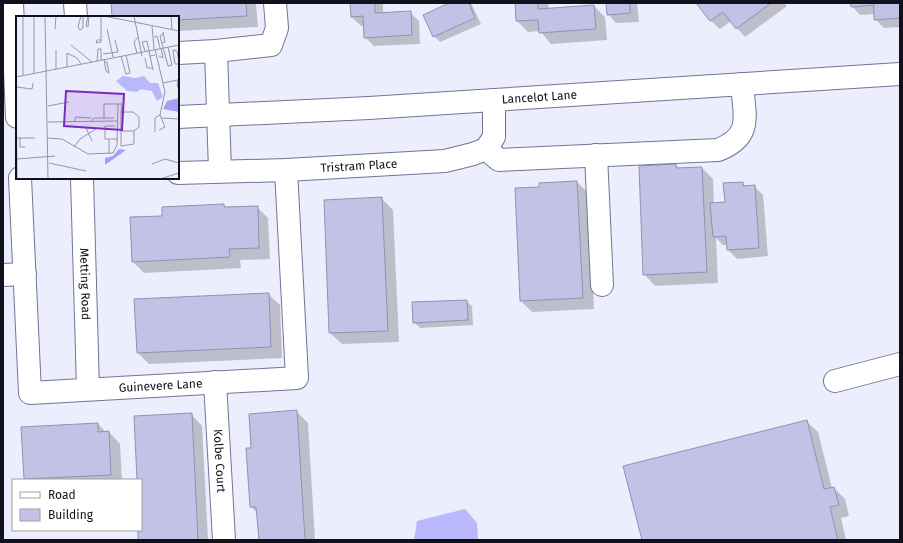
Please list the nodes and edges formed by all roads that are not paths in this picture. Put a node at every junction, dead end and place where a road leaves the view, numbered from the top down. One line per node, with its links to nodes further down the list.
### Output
1 (12, 3): 9 (street)
2 (75, 3): 4 (street)
3 (275, 3): 5 (street)
4 (76, 16)
5 (216, 51): 6 (street); 11 (street)
6 (179, 53)
7 (900, 74): 8 (street, Lancelot Lane)
8 (742, 84): 10 (street, Lancelot Lane); 14 (street)
9 (16, 94)
10 (494, 100): 11 (street, Lancelot Lane); 13 (street)
11 (219, 115): 12 (street, Lancelot Lane); 16 (street)
12 (179, 118)
13 (486, 149): 14 (street); 15 (street, Tristram Place)
14 (596, 156): 22 (street)
15 (286, 170): 16 (street, Tristram Place); 25 (street, Guinevere Lane)
16 (220, 171): 17 (street, Tristram Place)
17 (179, 173)
18 (20, 179): 20 (street, Guinevere Lane)
19 (82, 179): 26 (street, Metting Road)
20 (25, 274): 21 (street); 26 (street, Guinevere Lane)
21 (3, 275)
22 (602, 286)
23 (900, 364): 24 (street)
24 (835, 381)
25 (215, 382): 26 (street, Guinevere Lane); 27 (street, Kolbe Court)
26 (88, 389)
27 (224, 540)

